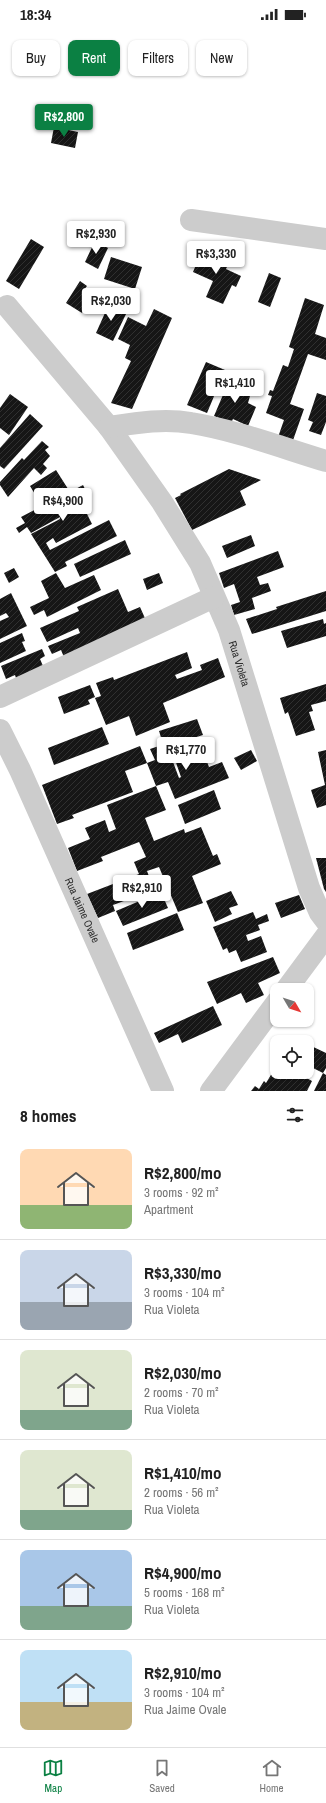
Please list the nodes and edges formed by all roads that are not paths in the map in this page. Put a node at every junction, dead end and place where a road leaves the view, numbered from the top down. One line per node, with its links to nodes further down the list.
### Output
1 (191, 220): 2 (street)
2 (326, 239)
3 (7, 306): 4 (street, Rua Violeta)
4 (109, 427): 5 (street); 6 (street, Rua Violeta)
5 (326, 461)
6 (214, 597): 7 (street); 9 (street, Rua Violeta)
7 (0, 697)
8 (0, 730): 13 (street, Rua Jaime Ovale)
9 (326, 921)
10 (326, 936): 11 (street)
11 (291, 983)
12 (270, 1011): 14 (street)
13 (163, 1091)
14 (211, 1091)

